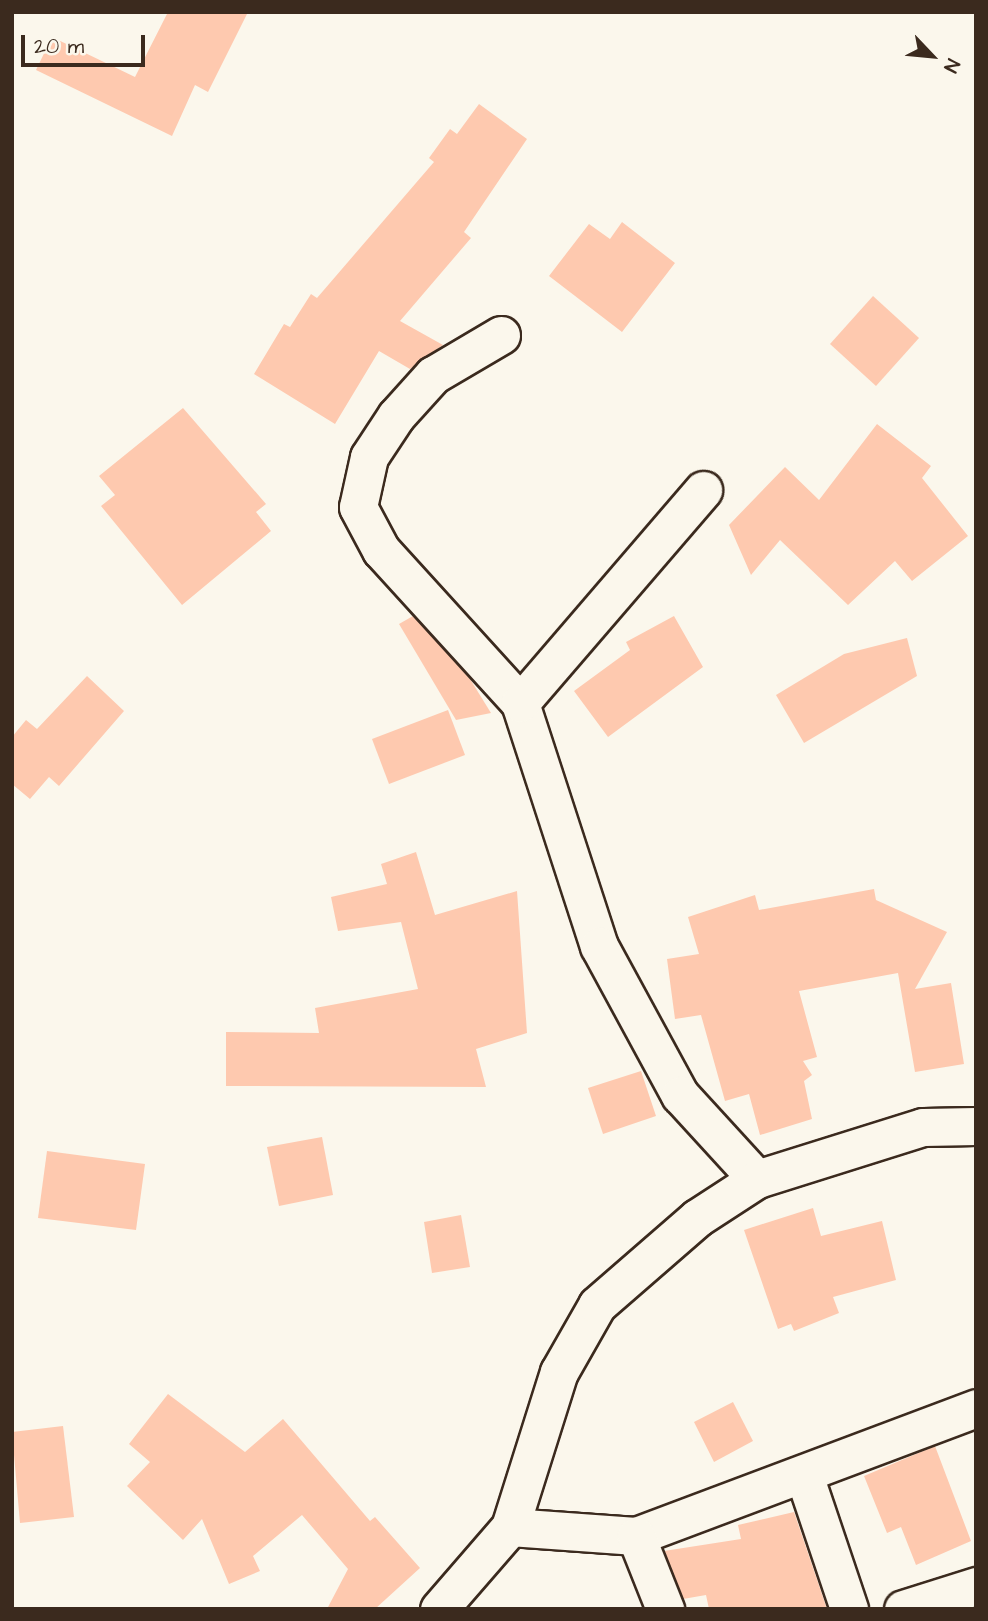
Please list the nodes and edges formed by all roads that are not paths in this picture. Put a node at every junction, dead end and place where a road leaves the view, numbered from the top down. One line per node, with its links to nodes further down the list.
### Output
1 (501, 335): 3 (street)
2 (703, 490): 3 (street)
3 (520, 703): 5 (street)
4 (976, 1126): 5 (street)
5 (757, 1179): 8 (street)
6 (976, 1408): 7 (street)
7 (804, 1475): 9 (street); 13 (street)
8 (510, 1527): 9 (street); 11 (street)
9 (636, 1536): 12 (street)
10 (976, 1586): 14 (street)
11 (439, 1609)
12 (665, 1609)
13 (849, 1609)
14 (903, 1609)

